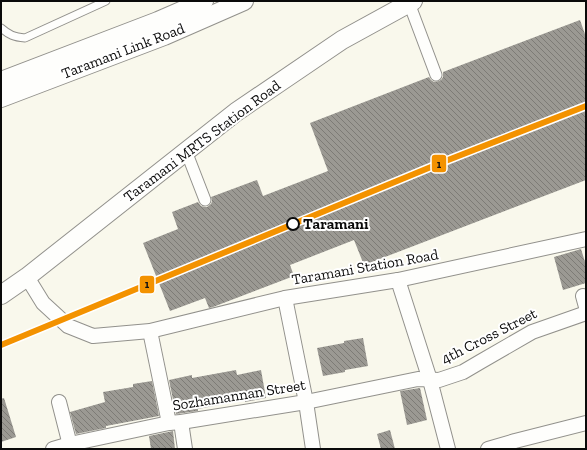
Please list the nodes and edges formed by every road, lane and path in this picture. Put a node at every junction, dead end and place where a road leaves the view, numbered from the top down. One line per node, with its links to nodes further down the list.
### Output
1 (106, 1): 5 (lane)
2 (204, 1): 8 (street, Taramani Link Road)
3 (244, 1): 9 (street, Taramani Link Road)
4 (411, 2): 7 (street); 10 (street, Taramani MRTS Station Road)
5 (97, 3): 6 (lane)
6 (1, 28)
7 (436, 75)
8 (1, 81)
9 (1, 98)
10 (186, 151): 11 (street); 13 (street, Taramani MRTS Station Road)
11 (205, 200)
12 (586, 240): 14 (street, Taramani Station Road)
13 (27, 277): 15 (street, Taramani MRTS Station Road); 18 (street, Taramani Station Road)
14 (398, 280): 16 (street, Taramani Station Road); 19 (street)
15 (1, 295)
16 (285, 298): 18 (street, Taramani Station Road); 21 (street)
17 (586, 313): 19 (street, 4th Cross Street)
18 (150, 331): 22 (street)
19 (430, 380): 21 (street, Sozhamannan Street); 29 (street)
20 (59, 402): 25 (street)
21 (306, 402): 22 (street, Sozhamannan Street); 28 (street)
22 (175, 423): 25 (street, Sozhamannan Street); 27 (street)
23 (586, 424): 24 (street)
24 (516, 445): 30 (street)
25 (71, 447): 26 (street, Sozhamannan Street)
26 (53, 449)
27 (185, 449)
28 (314, 449)
29 (448, 449)
30 (488, 449)

